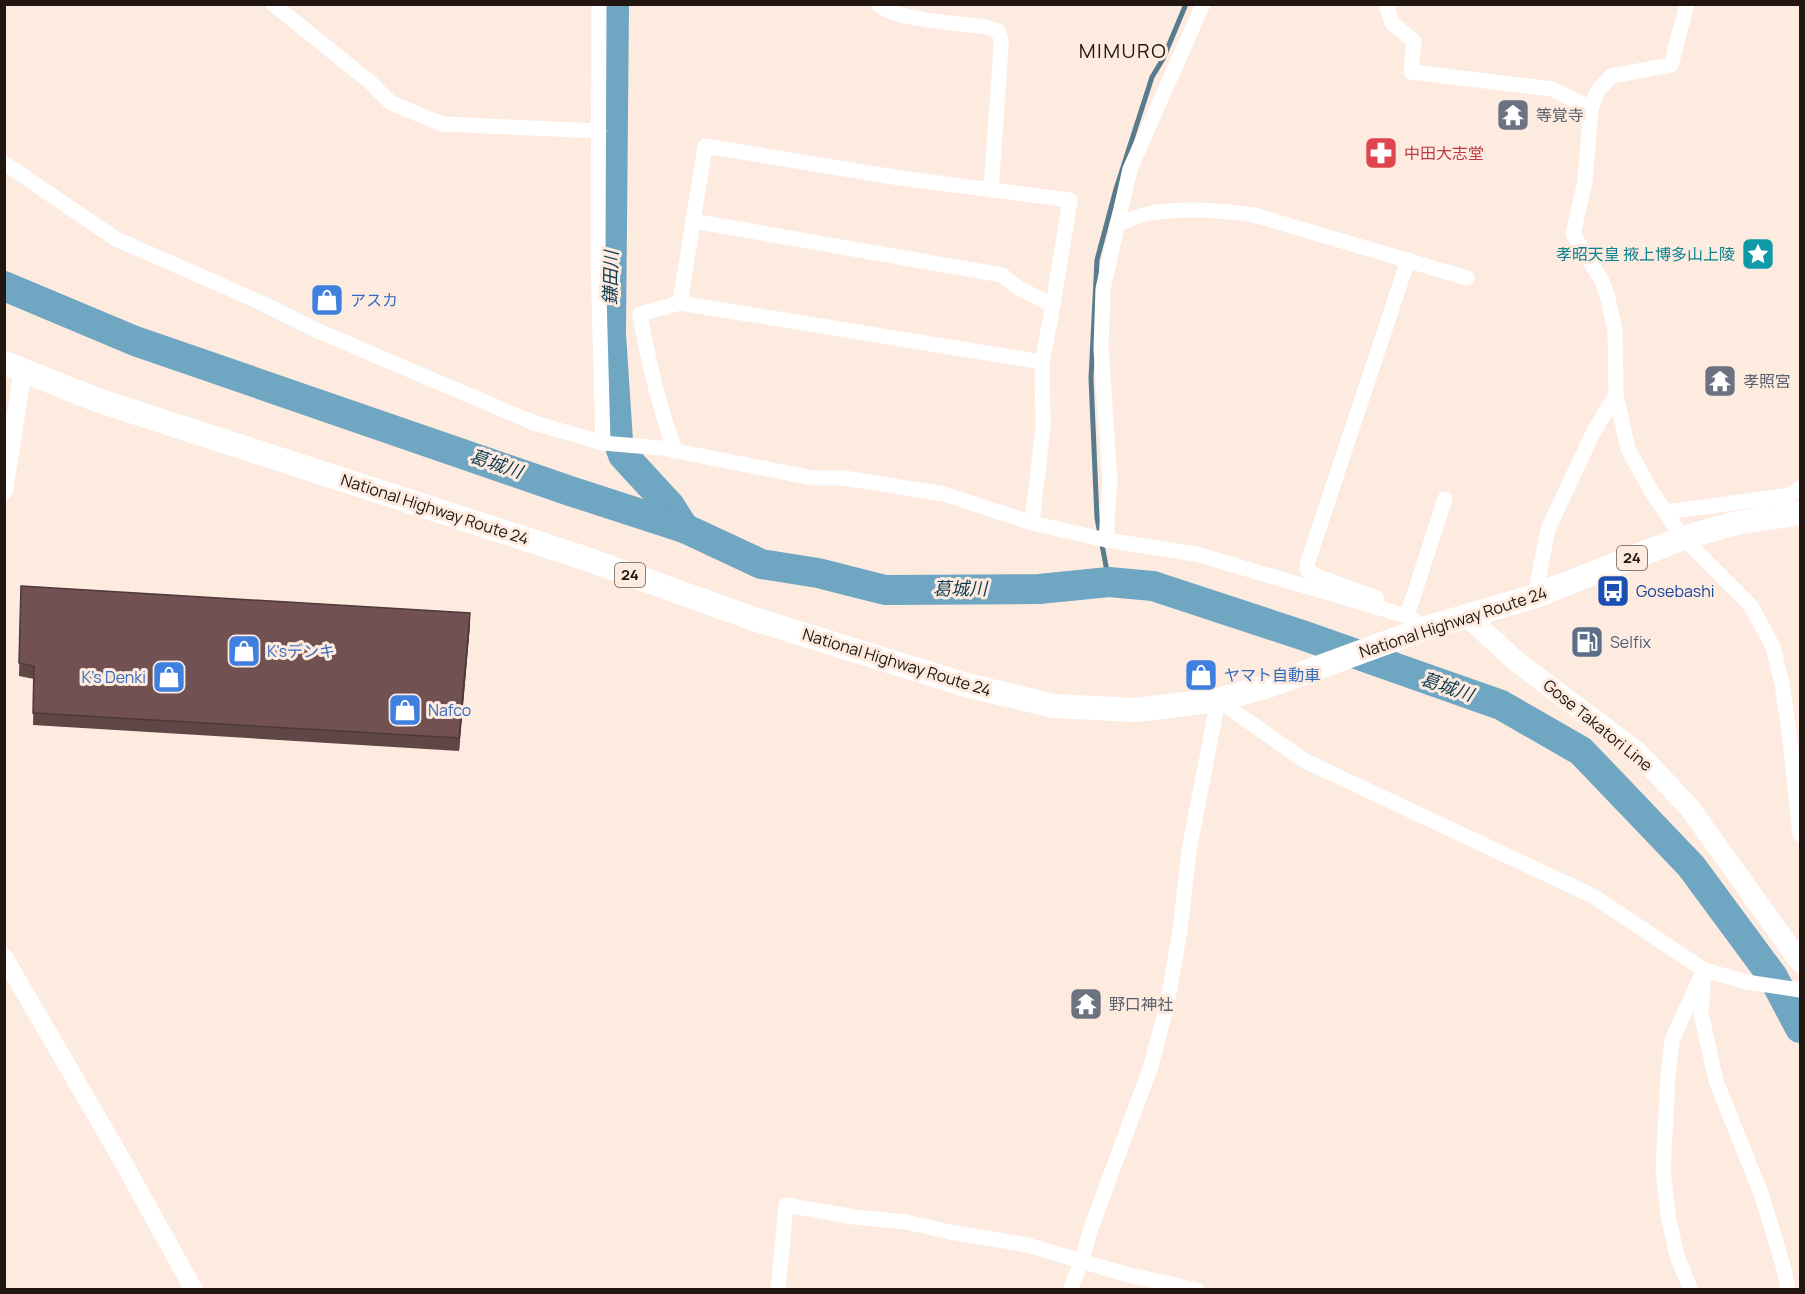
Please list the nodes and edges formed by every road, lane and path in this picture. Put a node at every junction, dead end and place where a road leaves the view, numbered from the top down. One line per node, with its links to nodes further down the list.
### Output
1 (273, 4): 8 (street)
2 (599, 4): 8 (street)
3 (878, 4): 10 (street)
4 (1203, 4): 12 (street)
5 (1386, 4): 7 (street)
6 (1687, 4): 7 (street)
7 (1591, 108): 19 (street)
8 (598, 131): 20 (street)
9 (4, 163): 20 (street)
10 (991, 190): 11 (street); 16 (street)
11 (693, 221): 15 (street); 16 (street)
12 (1117, 225): 13 (street); 30 (street)
13 (1408, 260): 14 (street); 33 (street)
14 (1467, 278)
15 (680, 303): 17 (street); 21 (street)
16 (1053, 305): 17 (street)
17 (1042, 362): 28 (street)
18 (14, 366): 23 (street); 34 (highway, National Highway Route 24 / 24)
19 (1616, 395): 26 (street); 31 (street)
20 (603, 443): 21 (street)
21 (668, 450): 28 (street)
22 (1800, 488): 25 (street)
23 (4, 491)
24 (1445, 499): 33 (street)
25 (1762, 508): 26 (street); 27 (highway, National Highway Route 24 / 24); 29 (highway, National Highway Route 24 / 24)
26 (1666, 512): 29 (street)
27 (1800, 513)
28 (1032, 523): 30 (street)
29 (1683, 538): 31 (highway, National Highway Route 24 / 24); 35 (street)
30 (1106, 540): 33 (street)
31 (1534, 596): 32 (highway, National Highway Route 24 / 24)
32 (1468, 616): 33 (highway, National Highway Route 24 / 24); 37 (main road, Gose Takatori Line)
33 (1410, 623): 34 (highway, National Highway Route 24 / 24)
34 (1218, 700): 38 (street); 40 (street)
35 (1800, 835)
36 (4, 957): 41 (street)
37 (1800, 962)
38 (1704, 970): 39 (street); 45 (street); 46 (street)
39 (1800, 990)
40 (1082, 1260): 42 (street); 43 (street); 44 (street)
41 (194, 1290)
42 (778, 1290)
43 (1070, 1290)
44 (1197, 1290)
45 (1691, 1290)
46 (1788, 1290)

